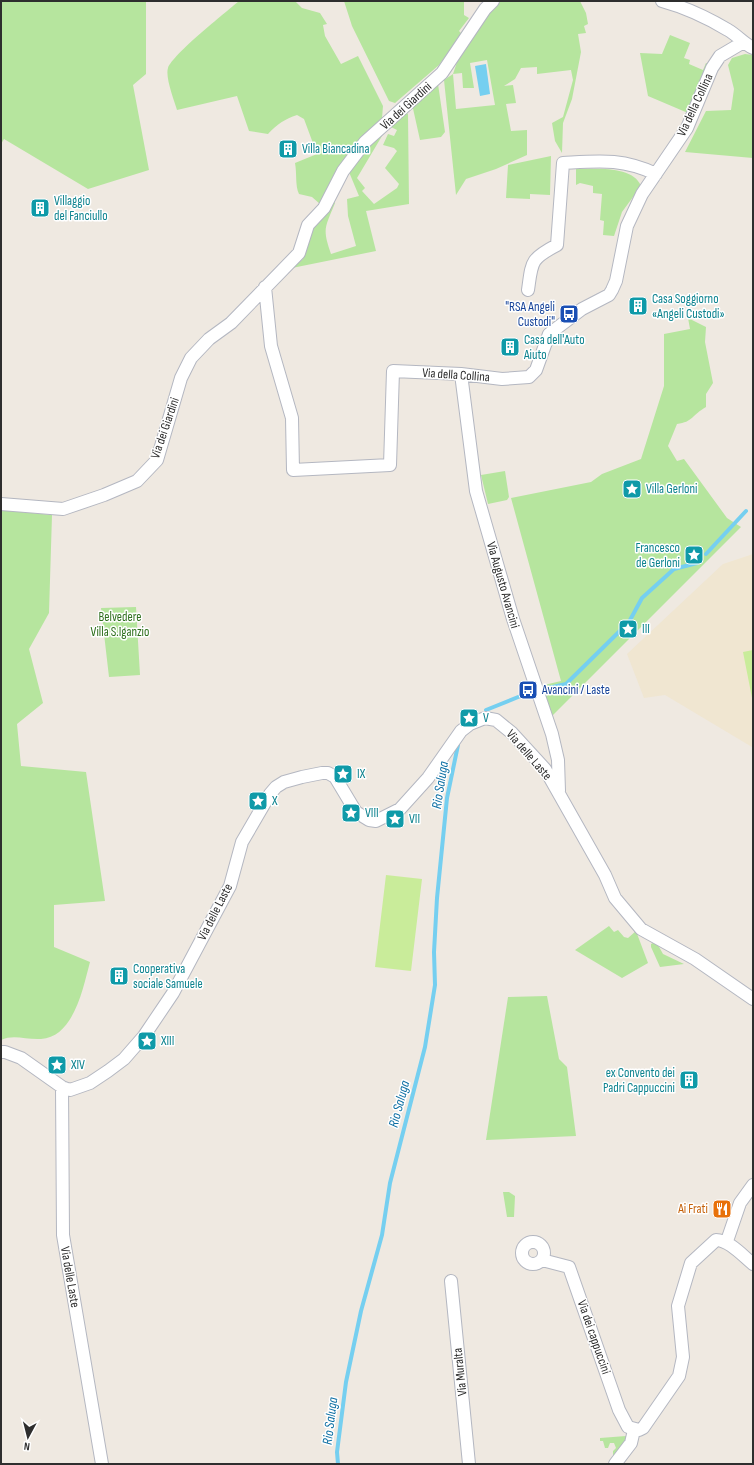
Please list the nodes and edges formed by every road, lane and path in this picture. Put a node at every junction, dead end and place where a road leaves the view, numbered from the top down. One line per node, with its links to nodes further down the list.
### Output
1 (493, 1): 5 (street, Via dei Giardini)
2 (662, 1): 3 (street)
3 (748, 46): 4 (street, Via della Collina)
4 (656, 174): 6 (street); 7 (street, Via della Collina)
5 (265, 287): 7 (street, Via della Collina); 8 (street, Via dei Giardini)
6 (528, 290)
7 (461, 374): 9 (street, Via Augusto Avancini)
8 (1, 504)
9 (559, 793): 10 (street, Via delle Laste); 12 (street, Via delle Laste)
10 (753, 1000)
11 (1, 1052): 12 (street)
12 (62, 1087): 19 (street, Via delle Laste)
13 (753, 1185): 14 (street)
14 (728, 1238)
15 (542, 1260): 18 (street, Via dei cappuccini)
16 (753, 1264): 18 (street)
17 (450, 1280): 20 (street, Via Muralta)
18 (634, 1430): 21 (street)
19 (102, 1464)
20 (469, 1464)
21 (615, 1464)

